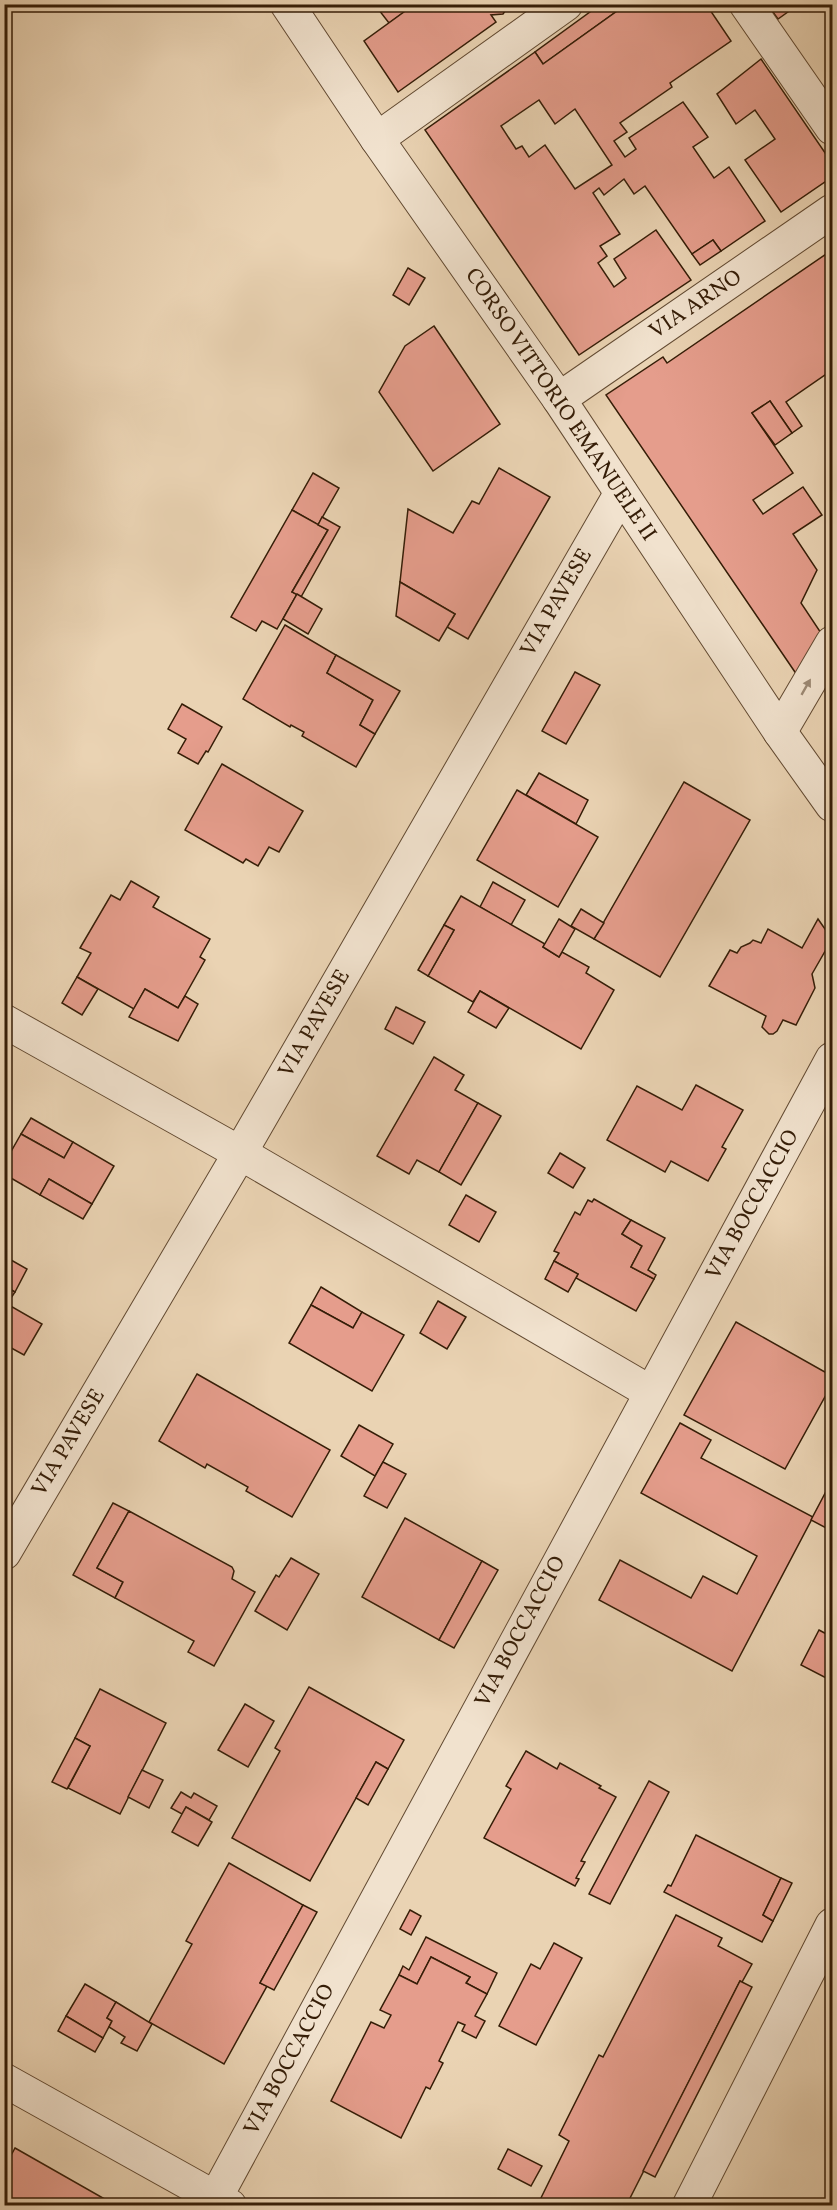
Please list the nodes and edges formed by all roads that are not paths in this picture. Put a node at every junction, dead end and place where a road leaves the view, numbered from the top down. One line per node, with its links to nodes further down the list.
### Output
1 (287, 4): 5 (street, CORSO VITTORIO EMANUELE II)
2 (566, 4): 5 (street)
3 (746, 4): 4 (street)
4 (832, 128)
5 (377, 139): 7 (street, CORSO VITTORIO EMANUELE II)
6 (832, 211): 7 (street, VIA ARNO)
7 (559, 399): 8 (street, CORSO VITTORIO EMANUELE II)
8 (621, 493): 10 (street, CORSO VITTORIO EMANUELE II); 14 (street, VIA PAVESE)
9 (832, 643): 10 (street, one-way to 9)
10 (780, 732): 11 (street, CORSO VITTORIO EMANUELE II)
11 (832, 805)
12 (4, 1021): 14 (street)
13 (832, 1059): 15 (street, VIA BOCCACCIO)
14 (240, 1153): 15 (street); 16 (street, VIA PAVESE)
15 (650, 1392): 19 (street, VIA BOCCACCIO)
16 (4, 1552)
17 (832, 1925): 20 (street)
18 (4, 2080): 19 (street)
19 (219, 2203)
20 (689, 2205)

